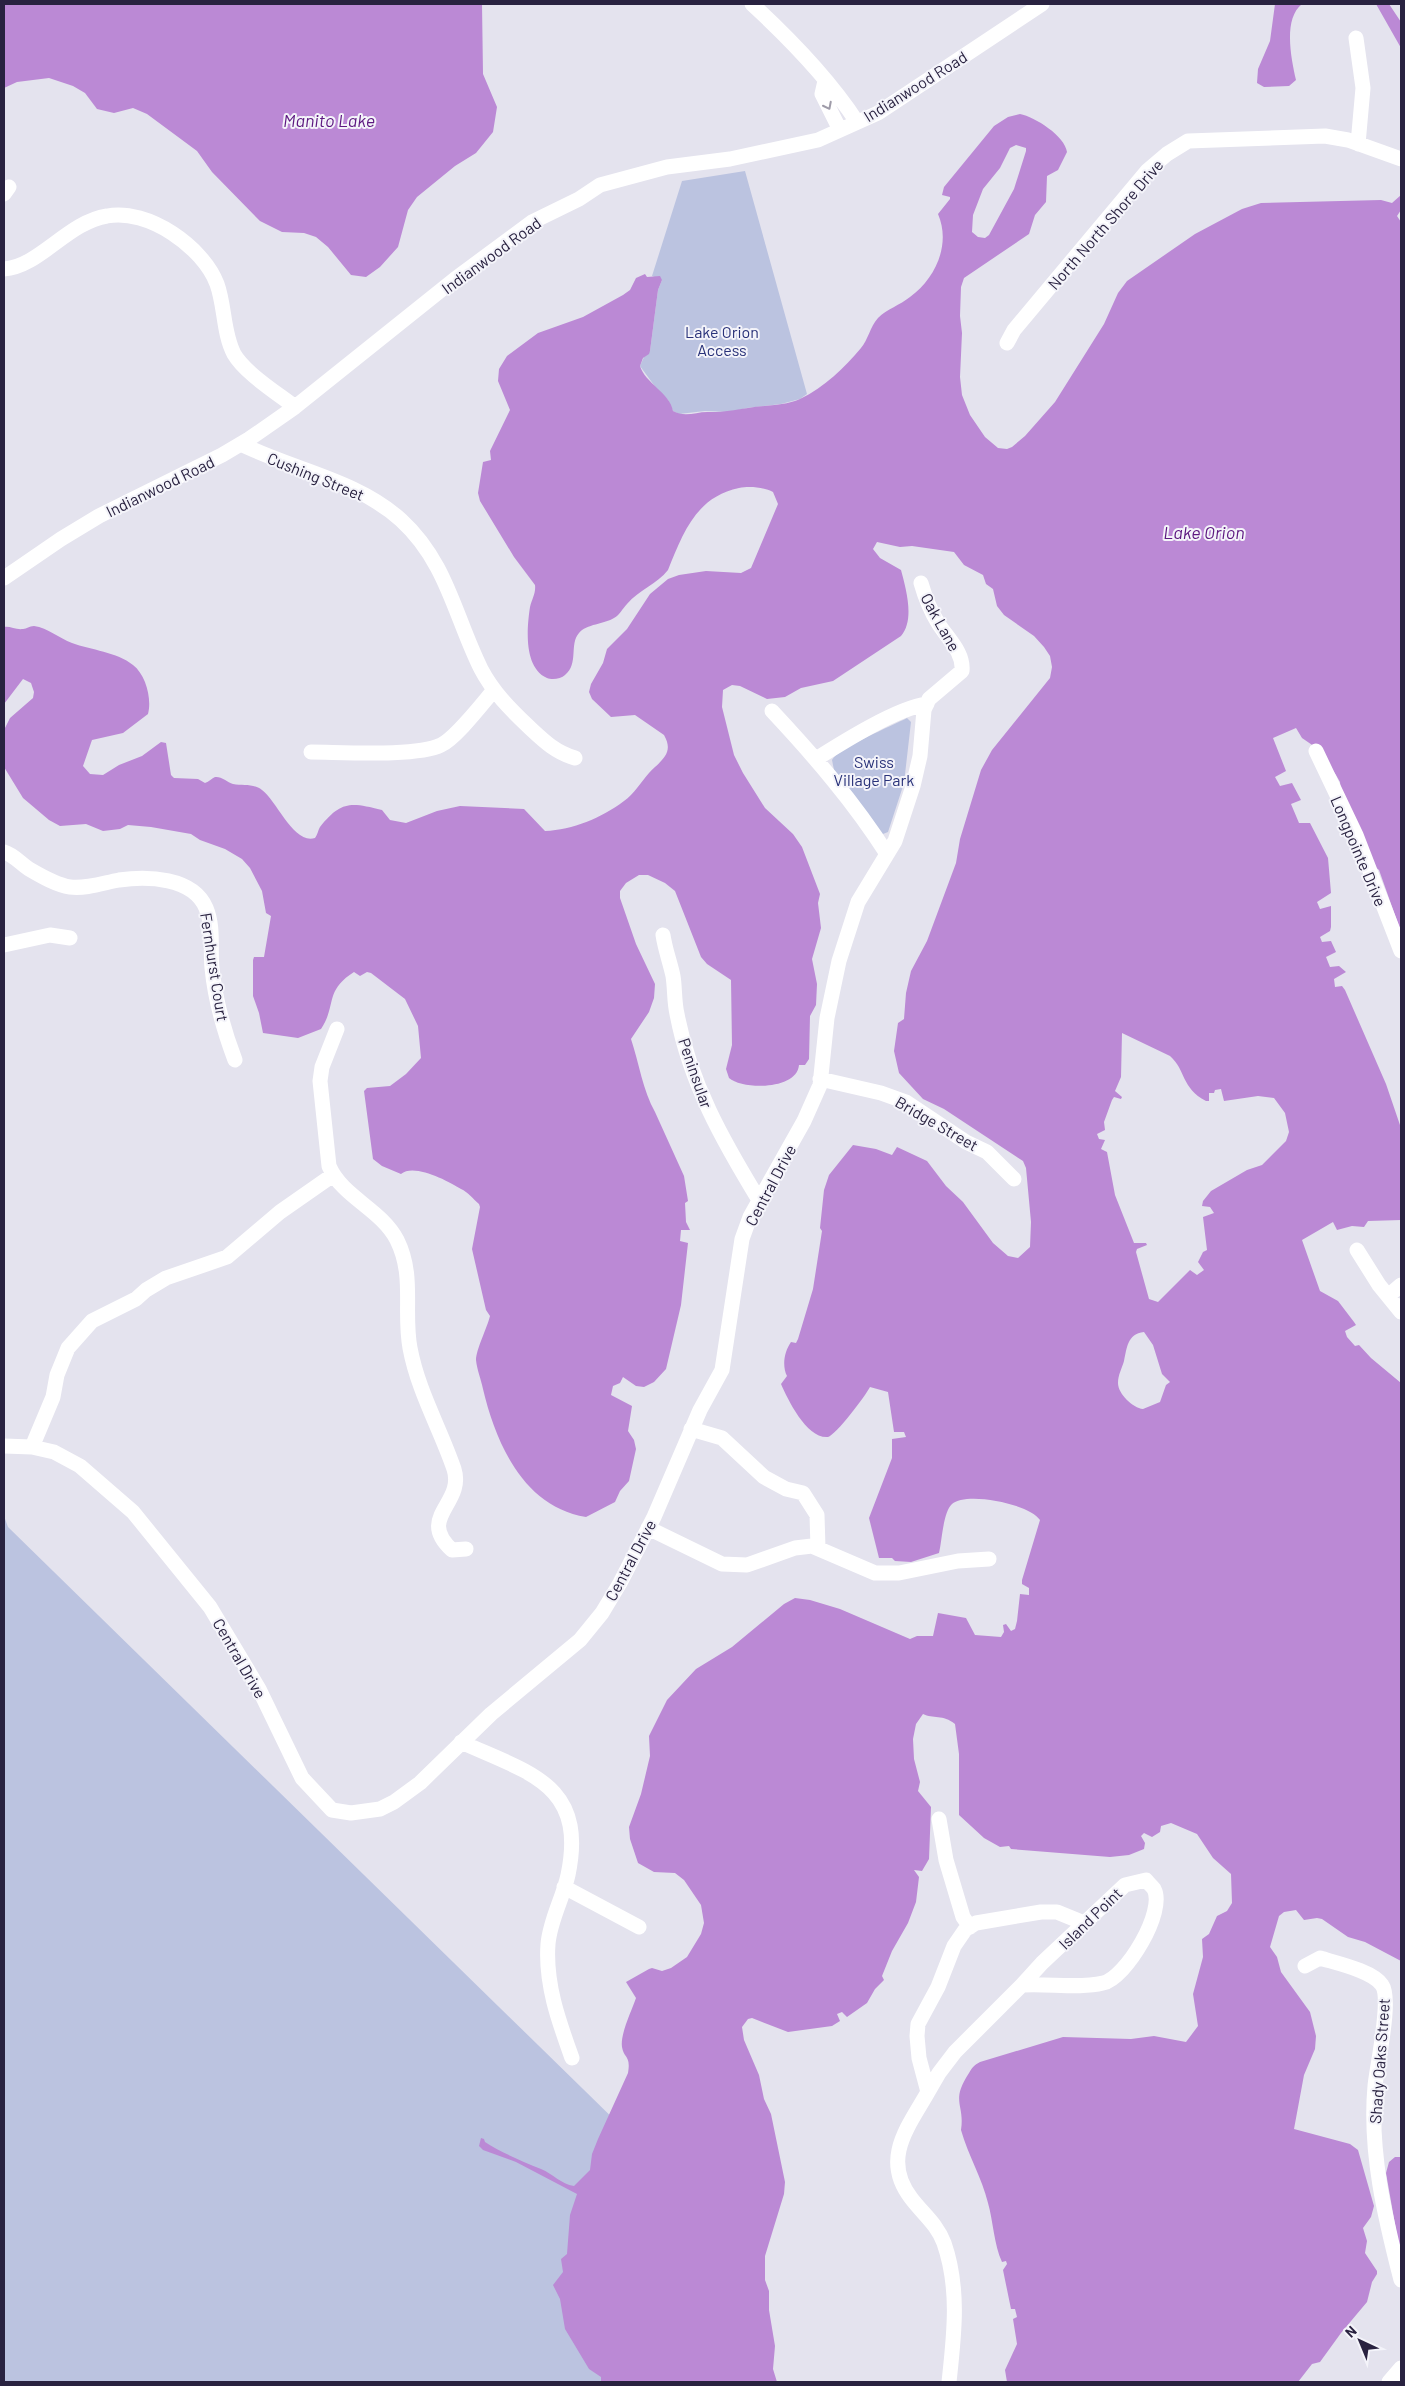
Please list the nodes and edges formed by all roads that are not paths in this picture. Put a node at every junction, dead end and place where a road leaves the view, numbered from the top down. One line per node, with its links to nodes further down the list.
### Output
1 (752, 4): 4 (street)
2 (1042, 4): 5 (street, Indianwood Road)
3 (1356, 38): 7 (street)
4 (825, 81): 5 (street); 6 (street, one-way to 6)
5 (858, 122): 6 (street, Indianwood Road)
6 (840, 130): 11 (street, Indianwood Road)
7 (1358, 144): 8 (street, North North Shore Drive); 10 (street, North North Shore Drive)
8 (1401, 159)
9 (4, 269): 11 (street)
10 (1007, 343)
11 (295, 407): 12 (street, Indianwood Road)
12 (241, 444): 13 (street, Indianwood Road); 15 (street, Cushing Street)
13 (4, 578)
14 (921, 583): 16 (street, Oak Lane)
15 (494, 690): 19 (street); 20 (street, Cushing Street)
16 (927, 704): 21 (street); 23 (street, Central Drive)
17 (772, 711): 21 (street)
18 (1316, 751): 27 (street, Longpointe Drive)
19 (310, 752)
20 (575, 758)
21 (816, 759): 23 (street)
22 (7, 853): 29 (street, Fernhurst Court)
23 (887, 854): 30 (street, Central Drive)
24 (663, 935): 33 (street, Peninsular)
25 (70, 938): 26 (street)
26 (4, 945)
27 (1401, 951)
28 (337, 1029): 31 (street)
29 (235, 1060)
30 (820, 1080): 32 (street, Bridge Street); 33 (street, Central Drive)
31 (333, 1175): 40 (street); 42 (street)
32 (1014, 1179)
33 (759, 1200): 38 (street, Central Drive)
34 (1357, 1250): 36 (street)
35 (1401, 1285): 36 (street)
36 (1388, 1296): 37 (street)
37 (1401, 1312)
38 (691, 1429): 41 (street, Central Drive); 43 (street)
39 (4, 1446): 40 (street, Central Drive)
40 (32, 1448): 45 (street, Central Drive)
41 (648, 1528): 43 (street); 45 (street, Central Drive)
42 (466, 1548)
43 (818, 1548): 44 (street)
44 (989, 1559)
45 (462, 1742): 47 (street)
46 (938, 1819): 50 (street)
47 (564, 1887): 49 (street); 53 (street)
48 (1084, 1923): 50 (street); 52 (street, Island Point); 52 (street, Island Point)
49 (639, 1927)
50 (970, 1927): 54 (street)
51 (1305, 1966): 55 (street, Shady Oaks Street)
52 (1022, 1985): 54 (street, Island Point)
53 (572, 2058)
54 (928, 2092): 57 (street, Island Point)
55 (1401, 2280)
56 (1401, 2368): 58 (street)
57 (949, 2382)
58 (1389, 2382)

